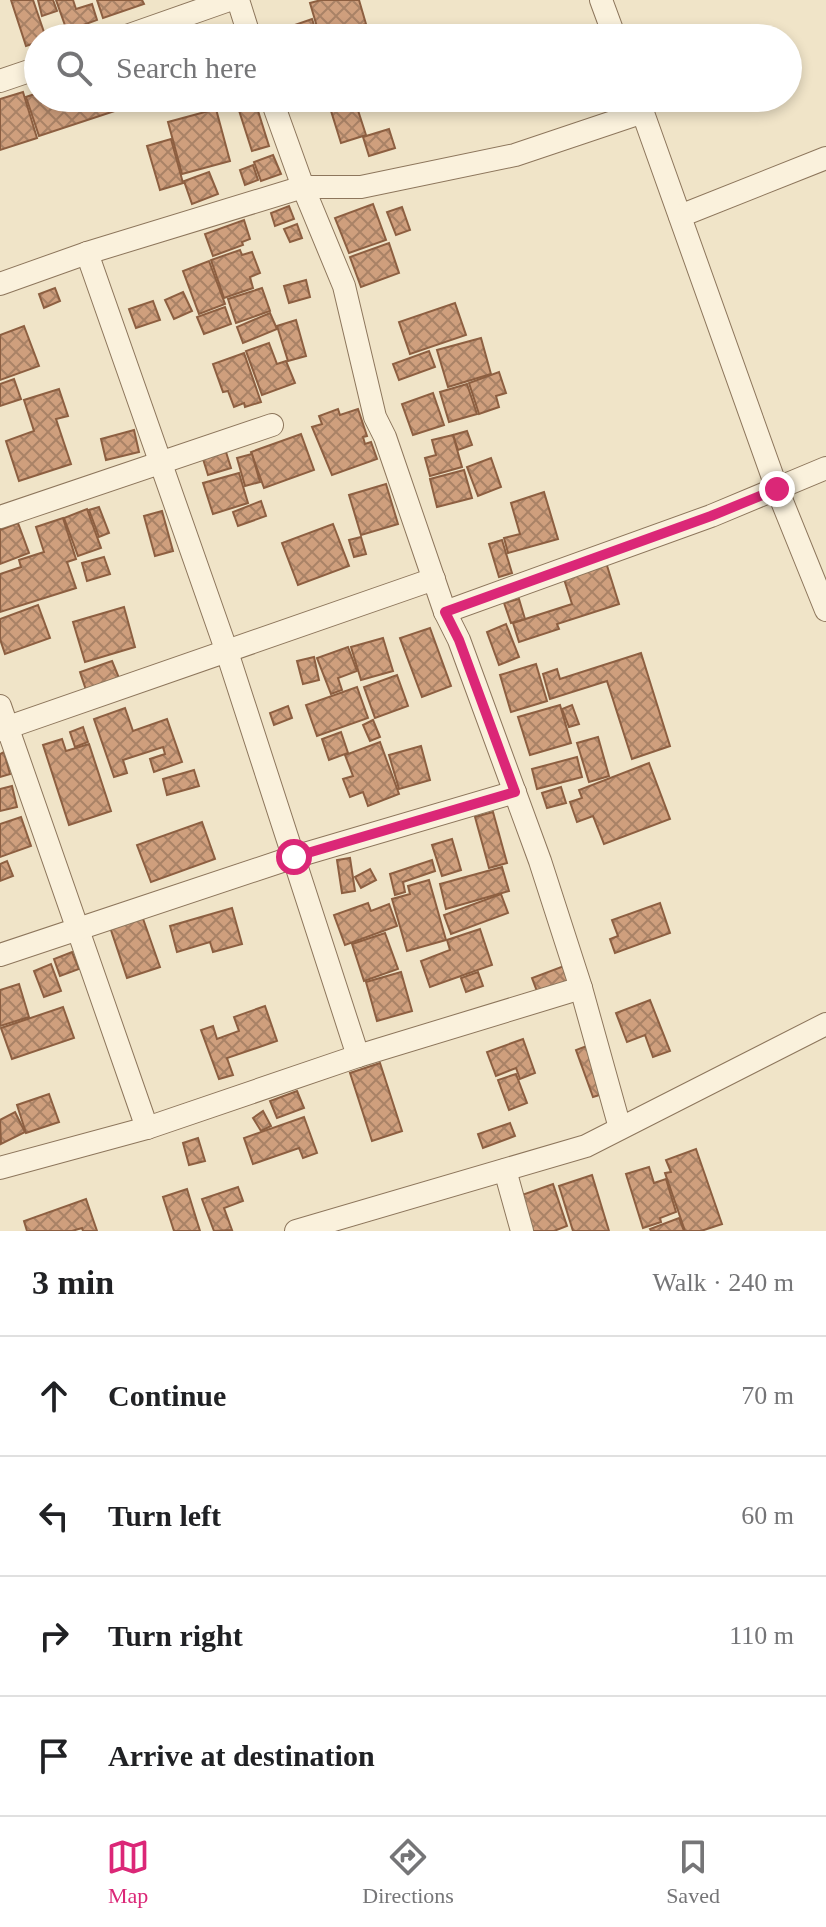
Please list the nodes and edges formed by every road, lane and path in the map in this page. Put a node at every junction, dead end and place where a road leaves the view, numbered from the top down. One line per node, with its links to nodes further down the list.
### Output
1 (229, 0): 4 (street)
2 (238, 0): 5 (street)
3 (601, 0): 6 (street)
4 (161, 24)
5 (246, 24)
6 (610, 24)
7 (24, 73): 8 (street)
8 (0, 81)
9 (276, 112): 13 (street)
10 (622, 112): 13 (street)
11 (643, 112): 14 (street)
12 (826, 158): 14 (street)
13 (303, 187): 15 (street); 22 (street)
14 (680, 216): 20 (street)
15 (87, 253): 16 (street); 18 (street)
16 (0, 284)
17 (272, 425): 18 (street)
18 (159, 461): 21 (street); 25 (street)
19 (826, 468): 20 (street)
20 (777, 489): 23 (street); 24 (street)
21 (0, 517)
22 (434, 579): 24 (street); 25 (street)
23 (826, 610)
24 (445, 612): 27 (street)
25 (227, 652): 26 (street); 28 (street)
26 (3, 721): 29 (street)
27 (515, 792): 28 (street); 31 (street)
28 (294, 857): 29 (street); 33 (street)
29 (78, 927): 30 (street); 34 (street)
30 (0, 955)
31 (581, 988): 33 (street); 35 (street)
32 (826, 1024): 35 (street)
33 (358, 1056): 34 (street)
34 (147, 1128): 36 (street)
35 (620, 1128): 37 (street)
36 (0, 1168)
37 (505, 1170): 38 (street); 39 (street)
38 (296, 1231)
39 (522, 1231)

